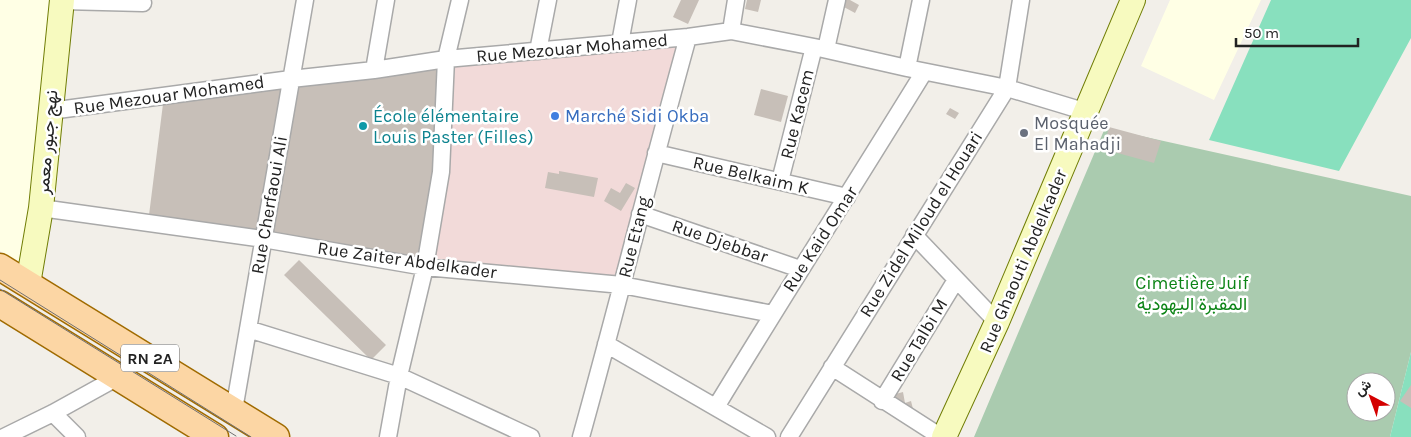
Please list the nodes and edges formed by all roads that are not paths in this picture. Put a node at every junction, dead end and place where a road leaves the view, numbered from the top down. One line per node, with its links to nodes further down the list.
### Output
1 (305, 0): 22 (street, Rue Cherfaoui Ali)
2 (386, 0): 20 (street)
3 (460, 0): 18 (street)
4 (548, 0): 17 (street)
5 (628, 0): 15 (street)
6 (736, 0): 13 (street)
7 (836, 0): 16 (street, Rue Kacem)
8 (921, 0): 19 (street)
9 (1021, 0): 23 (street, Rue Zidel Miloud el Houari)
10 (1133, 0): 25 (main road, Rue Ghaouti Abdelkader)
11 (62, 1): 12 (street); 24 (main road, نهج جبور معمر)
12 (143, 3)
13 (731, 32): 14 (street, Rue Mezouar Mohamed); 16 (street, Rue Mezouar Mohamed)
14 (688, 37): 15 (street, Rue Mezouar Mohamed); 26 (street, Rue Etang)
15 (620, 43): 17 (street, Rue Mezouar Mohamed)
16 (820, 48): 19 (street, Rue Mezouar Mohamed); 27 (street, Rue Kacem)
17 (538, 51): 18 (street, Rue Mezouar Mohamed)
18 (446, 59): 20 (street, Rue Mezouar Mohamed); 34 (street)
19 (907, 68): 21 (street, Rue Mezouar Mohamed)
20 (374, 70): 22 (street, Rue Mezouar Mohamed)
21 (924, 72): 23 (street, Rue Mezouar Mohamed); 28 (street, Rue Kaid Omar)
22 (291, 79): 24 (street, Rue Mezouar Mohamed); 32 (street, Rue Cherfaoui Ali)
23 (1007, 88): 25 (street, Rue Mezouar Mohamed); 31 (street, Rue Zidel Miloud el Houari)
24 (50, 111): 29 (main road, نهج جبور معمر)
25 (1087, 112): 41 (main road, Rue Ghaouti Abdelkader)
26 (656, 153): 27 (street, Rue Belkaim K); 30 (street, Rue Etang)
27 (780, 181): 28 (street, Rue Belkaim K)
28 (847, 197): 35 (street, Rue Kaid Omar)
29 (41, 208): 32 (street, Rue Zaiter Abdelkader); 37 (main road, نهج جبور معمر)
30 (640, 214): 35 (street, Rue Djebbar); 38 (street, Rue Etang)
31 (914, 235): 36 (street); 44 (street, Rue Zidel Miloud el Houari)
32 (263, 238): 34 (street, Rue Zaiter Abdelkader); 42 (street, Rue Cherfaoui Ali)
33 (0, 267): 37 (main road, RN 2A)
34 (425, 267): 38 (street, Rue Zaiter Abdelkader); 45 (street)
35 (800, 269): 40 (street, Rue Kaid Omar)
36 (956, 280): 41 (street); 47 (street, Rue Talbi M)
37 (28, 284): 39 (street); 49 (main road, RN 2A)
38 (622, 285): 40 (street, Rue Zaiter Abdelkader); 43 (street, Rue Etang)
39 (3, 310): 46 (main road, RN 2A)
40 (773, 314): 48 (street, Rue Kaid Omar)
41 (997, 322): 61 (main road, Rue Ghaouti Abdelkader)
42 (248, 329): 45 (street); 49 (street, Rue Cherfaoui Ali)
43 (606, 344): 48 (street); 58 (street, Rue Etang)
44 (832, 367): 47 (street); 60 (street, Rue Zidel Miloud el Houari)
45 (399, 376): 56 (street); 57 (street)
46 (118, 377): 50 (street); 54 (main road, RN 2A)
47 (882, 401): 61 (street)
48 (716, 408): 59 (street)
49 (234, 410): 55 (main road, RN 2A)
50 (53, 413): 51 (street); 53 (street)
51 (25, 432): 52 (street)
52 (4, 437)
53 (77, 437)
54 (215, 437)
55 (276, 437)
56 (388, 437)
57 (531, 437)
58 (581, 437)
59 (767, 437)
60 (789, 437)
61 (942, 437)

